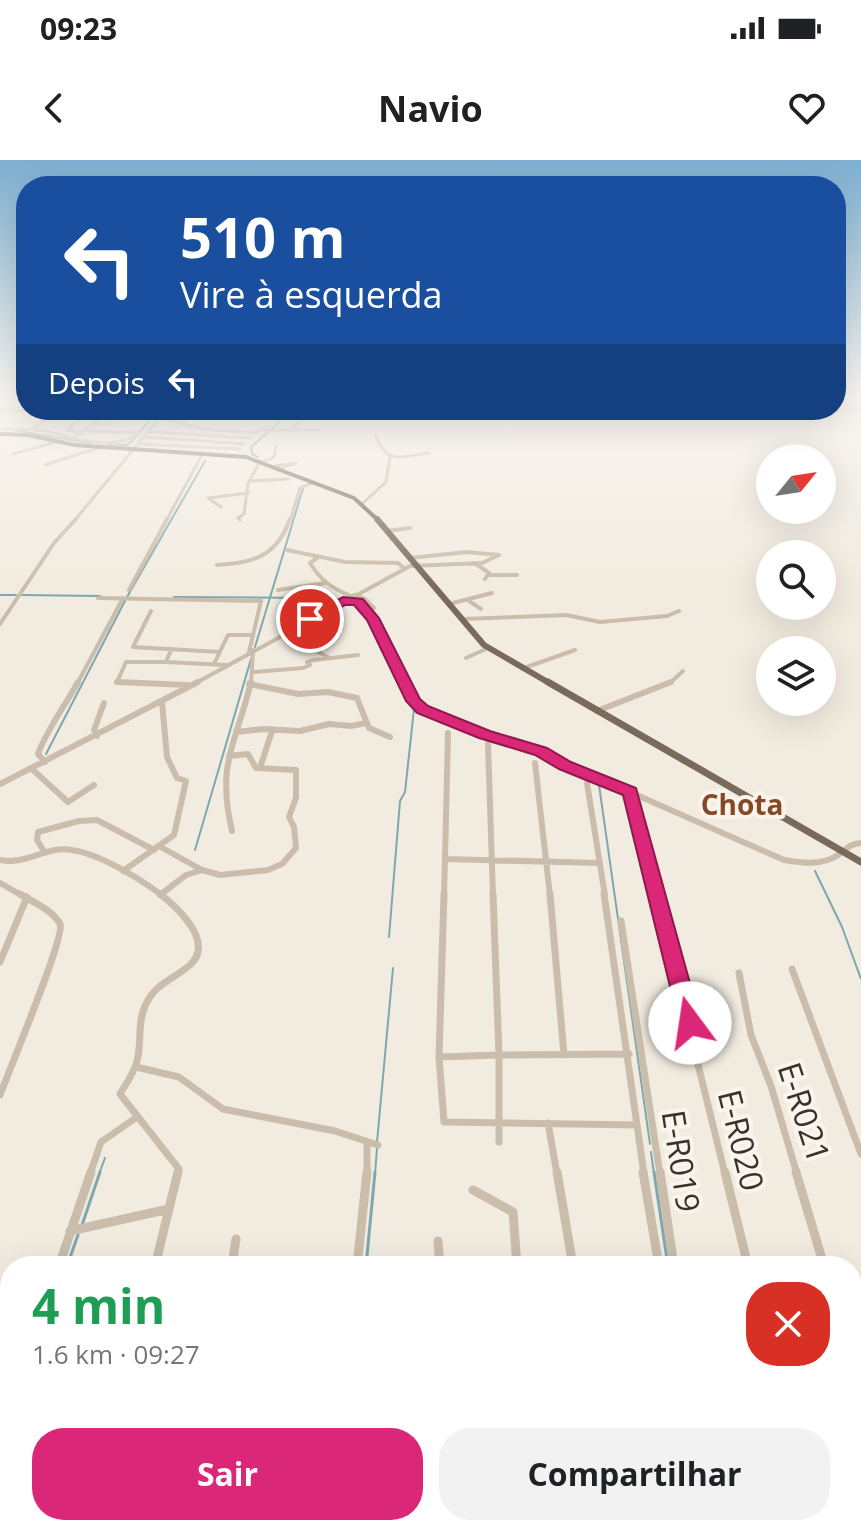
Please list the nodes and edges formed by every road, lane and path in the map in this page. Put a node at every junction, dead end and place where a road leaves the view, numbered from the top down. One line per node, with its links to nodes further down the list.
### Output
1 (63, 459): 8 (street)
2 (127, 459): 44 (street)
3 (200, 459): 29 (street)
4 (256, 459): 7 (main road)
5 (267, 459): 7 (street)
6 (390, 459): 13 (street)
7 (261, 461): 10 (street); 11 (main road)
8 (45, 465)
9 (289, 479): 10 (street)
10 (249, 481): 12 (street)
11 (315, 482): 13 (main road); 22 (street)
12 (248, 493): 14 (street); 15 (street)
13 (363, 500): 17 (main road)
14 (221, 507)
15 (240, 520)
16 (410, 528): 17 (street)
17 (387, 531): 20 (main road)
18 (287, 550): 19 (street)
19 (320, 558): 24 (street); 28 (street)
20 (410, 558): 21 (street); 23 (main road)
21 (476, 564): 23 (street); 25 (street)
22 (217, 565)
23 (415, 566): 24 (street); 38 (main road)
24 (405, 569): 32 (street)
25 (484, 569): 26 (street); 27 (street)
26 (476, 572)
27 (517, 575)
28 (325, 583): 30 (street); 32 (street)
29 (129, 590)
30 (278, 590)
31 (492, 593): 37 (street)
32 (352, 595): 35 (street); 39 (street)
33 (98, 598): 34 (street)
34 (123, 598): 46 (street); 76 (street)
35 (343, 600): 36 (street); 45 (street); 83 (street)
36 (287, 601)
37 (469, 601): 38 (street); 40 (street)
38 (449, 604): 43 (main road)
39 (374, 608)
40 (481, 609)
41 (151, 611): 47 (street)
42 (679, 611): 43 (street)
43 (462, 619): 48 (main road)
44 (0, 624)
45 (282, 634): 51 (street); 54 (street)
46 (253, 635): 51 (street); 52 (street)
47 (133, 647): 49 (street); 56 (street)
48 (488, 648): 55 (street); 60 (main road)
49 (171, 650): 52 (street); 57 (street)
50 (575, 650): 60 (street)
51 (251, 651): 59 (street); 62 (street)
52 (220, 652): 58 (street)
53 (358, 655): 54 (street)
54 (328, 657): 62 (street)
55 (466, 658)
56 (126, 662): 57 (street); 64 (street)
57 (166, 662): 58 (street)
58 (214, 664): 59 (street)
59 (229, 665): 64 (street)
60 (524, 668): 67 (main road)
61 (683, 671): 67 (street)
62 (253, 672): 63 (street)
63 (249, 684): 68 (street); 70 (street)
64 (191, 685): 65 (street)
65 (162, 702): 72 (street); 86 (street)
66 (104, 703): 72 (street)
67 (597, 711): 87 (main road)
68 (366, 723): 69 (street); 73 (street)
69 (272, 731): 70 (street); 78 (street)
70 (237, 732): 75 (street)
71 (448, 733): 90 (street)
72 (97, 736): 76 (street)
73 (390, 737)
74 (488, 744): 89 (street)
75 (229, 756): 78 (street); 84 (street)
76 (45, 762): 79 (street)
77 (535, 763): 92 (street)
78 (260, 768): 95 (street)
79 (32, 769): 81 (street); 82 (street)
80 (587, 783): 94 (street)
81 (0, 784)
82 (94, 785)
83 (630, 792): 87 (street); 134 (street, E-R020)
84 (232, 831)
85 (861, 842): 87 (street)
86 (161, 847): 88 (street); 95 (street); 96 (street)
87 (844, 852): 93 (main road)
88 (45, 853): 91 (street); 96 (street)
89 (493, 858): 90 (street); 92 (street); 105 (street)
90 (445, 859): 107 (street)
91 (0, 860)
92 (547, 861): 94 (street); 106 (street)
93 (861, 862)
94 (600, 863): 104 (street)
95 (202, 870): 98 (street)
96 (123, 871): 98 (street)
97 (0, 883): 99 (street)
98 (160, 895): 108 (street)
99 (27, 897): 101 (street); 109 (street)
100 (621, 921): 118 (street, E-R019)
101 (0, 962)
102 (792, 969): 119 (street)
103 (739, 973): 135 (street, E-R021)
104 (629, 1054): 106 (street); 113 (street)
105 (499, 1055): 106 (street); 107 (street); 111 (street)
106 (564, 1055)
107 (439, 1057): 111 (street)
108 (136, 1067): 110 (street); 114 (street)
109 (0, 1095)
110 (137, 1117): 121 (street); 122 (street)
111 (500, 1122): 112 (street); 115 (street)
112 (548, 1123): 113 (street); 131 (street)
113 (637, 1125): 117 (street)
114 (367, 1142): 116 (street); 128 (street)
115 (499, 1142)
116 (378, 1145)
117 (641, 1147): 118 (street); 132 (street)
118 (656, 1148): 133 (street, E-R019)
119 (861, 1154)
120 (473, 1190): 130 (street)
121 (169, 1209): 122 (street); 126 (street)
122 (70, 1231): 125 (street)
123 (236, 1239): 127 (street)
124 (438, 1241): 129 (street)
125 (62, 1256)
126 (157, 1256)
127 (233, 1256)
128 (358, 1256)
129 (439, 1256)
130 (516, 1256)
131 (571, 1256)
132 (657, 1256)
133 (672, 1256)
134 (746, 1256)
135 (821, 1256)

